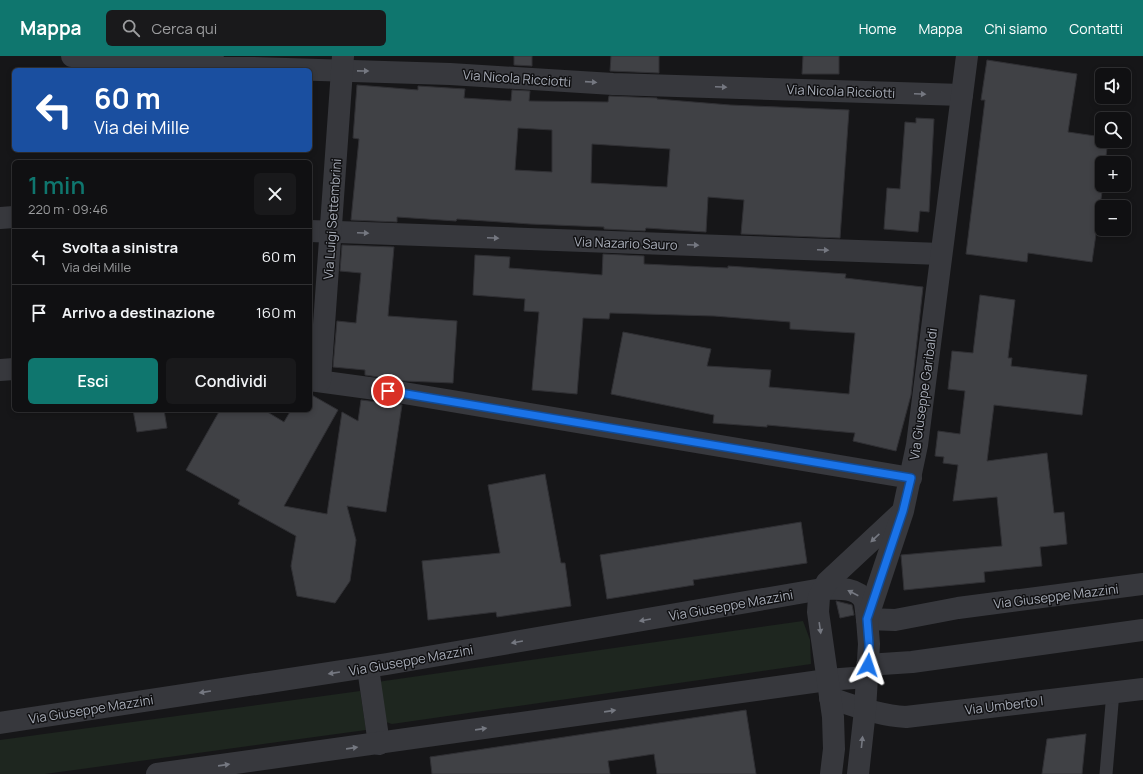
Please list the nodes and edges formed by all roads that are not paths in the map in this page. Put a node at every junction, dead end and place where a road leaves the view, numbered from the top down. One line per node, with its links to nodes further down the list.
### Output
1 (72, 56): 3 (street, Via Nicola Ricciotti)
2 (967, 56): 4 (street, Via Giuseppe Garibaldi)
3 (342, 63): 4 (street, Via Nicola Ricciotti, one-way to 4); 8 (street, Via Luigi Settembrini)
4 (962, 95): 9 (street, Via Giuseppe Garibaldi)
5 (12, 217): 6 (street)
6 (0, 218)
7 (312, 230): 8 (street, Via Nazario Sauro)
8 (332, 232): 9 (street, Via Nazario Sauro, one-way to 9); 12 (street, Via Luigi Settembrini)
9 (941, 254): 13 (street, Via Giuseppe Garibaldi)
10 (12, 369): 11 (street)
11 (0, 370)
12 (315, 381): 13 (street)
13 (911, 478): 14 (street, Via Giuseppe Garibaldi)
14 (903, 511): 16 (street, one-way to 16); 17 (street, Via Giuseppe Garibaldi)
15 (1143, 584): 17 (street, Via Giuseppe Mazzini)
16 (822, 589): 17 (street, Via Giuseppe Mazzini, one-way to 16); 19 (street, Via Giuseppe Mazzini, one-way to 19); 21 (street, one-way to 21)
17 (867, 619): 20 (street, Via Giuseppe Garibaldi)
18 (1143, 630): 20 (street)
19 (368, 668): 25 (street, Via Giuseppe Mazzini, one-way to 25); 26 (street)
20 (867, 671): 21 (street); 24 (street, Via Giuseppe Garibaldi)
21 (828, 689): 24 (street, Via Umberto I); 26 (street, one-way to 21); 28 (street)
22 (1143, 689): 23 (street, Via Umberto I)
23 (1113, 692): 24 (street, Via Umberto I); 30 (lane)
24 (865, 710): 29 (street, Via Giuseppe Garibaldi, one-way to 24)
25 (0, 723)
26 (379, 744): 27 (street, one-way to 26)
27 (157, 774)
28 (831, 774)
29 (858, 774)
30 (1106, 774)

